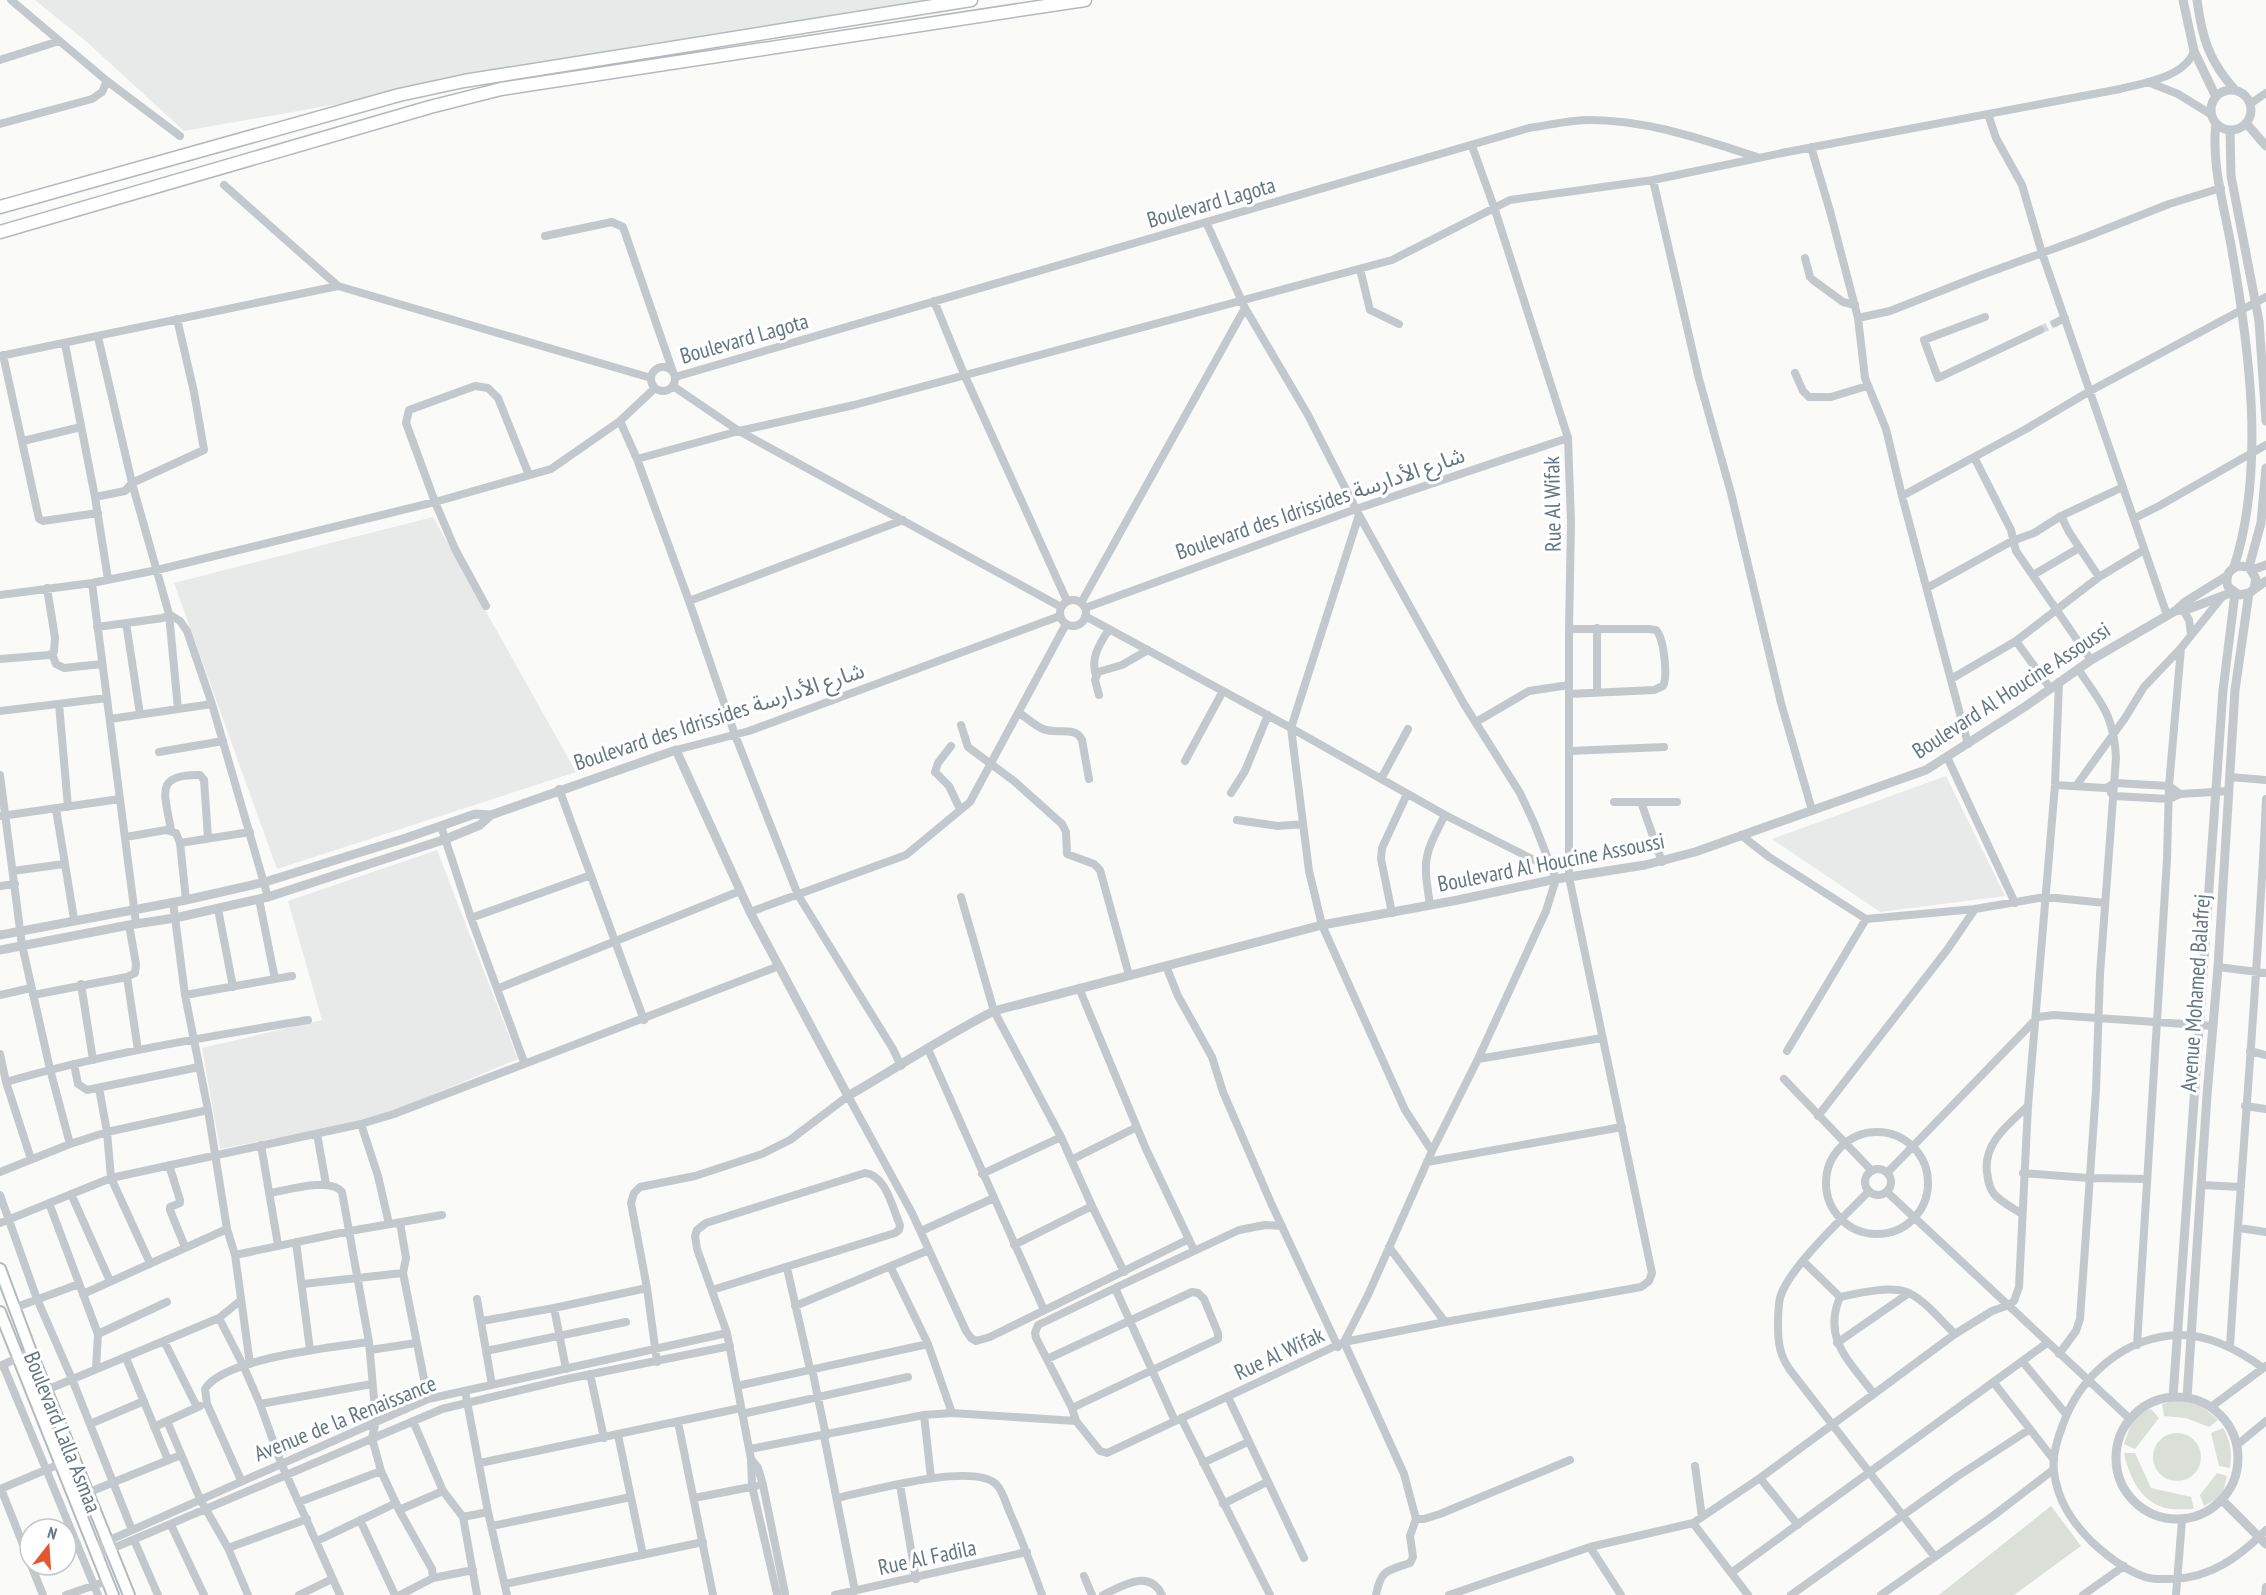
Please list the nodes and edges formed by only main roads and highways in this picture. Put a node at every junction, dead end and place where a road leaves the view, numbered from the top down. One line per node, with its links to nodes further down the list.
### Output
1 (971, 0): 3 (highway)
2 (1085, 0): 4 (highway)
3 (0, 207)
4 (0, 231)
5 (0, 1269): 8 (main road, Boulevard Lalla Asmaa)
6 (0, 1312): 7 (main road, Boulevard Lalla Asmaa)
7 (113, 1595)
8 (129, 1595)

